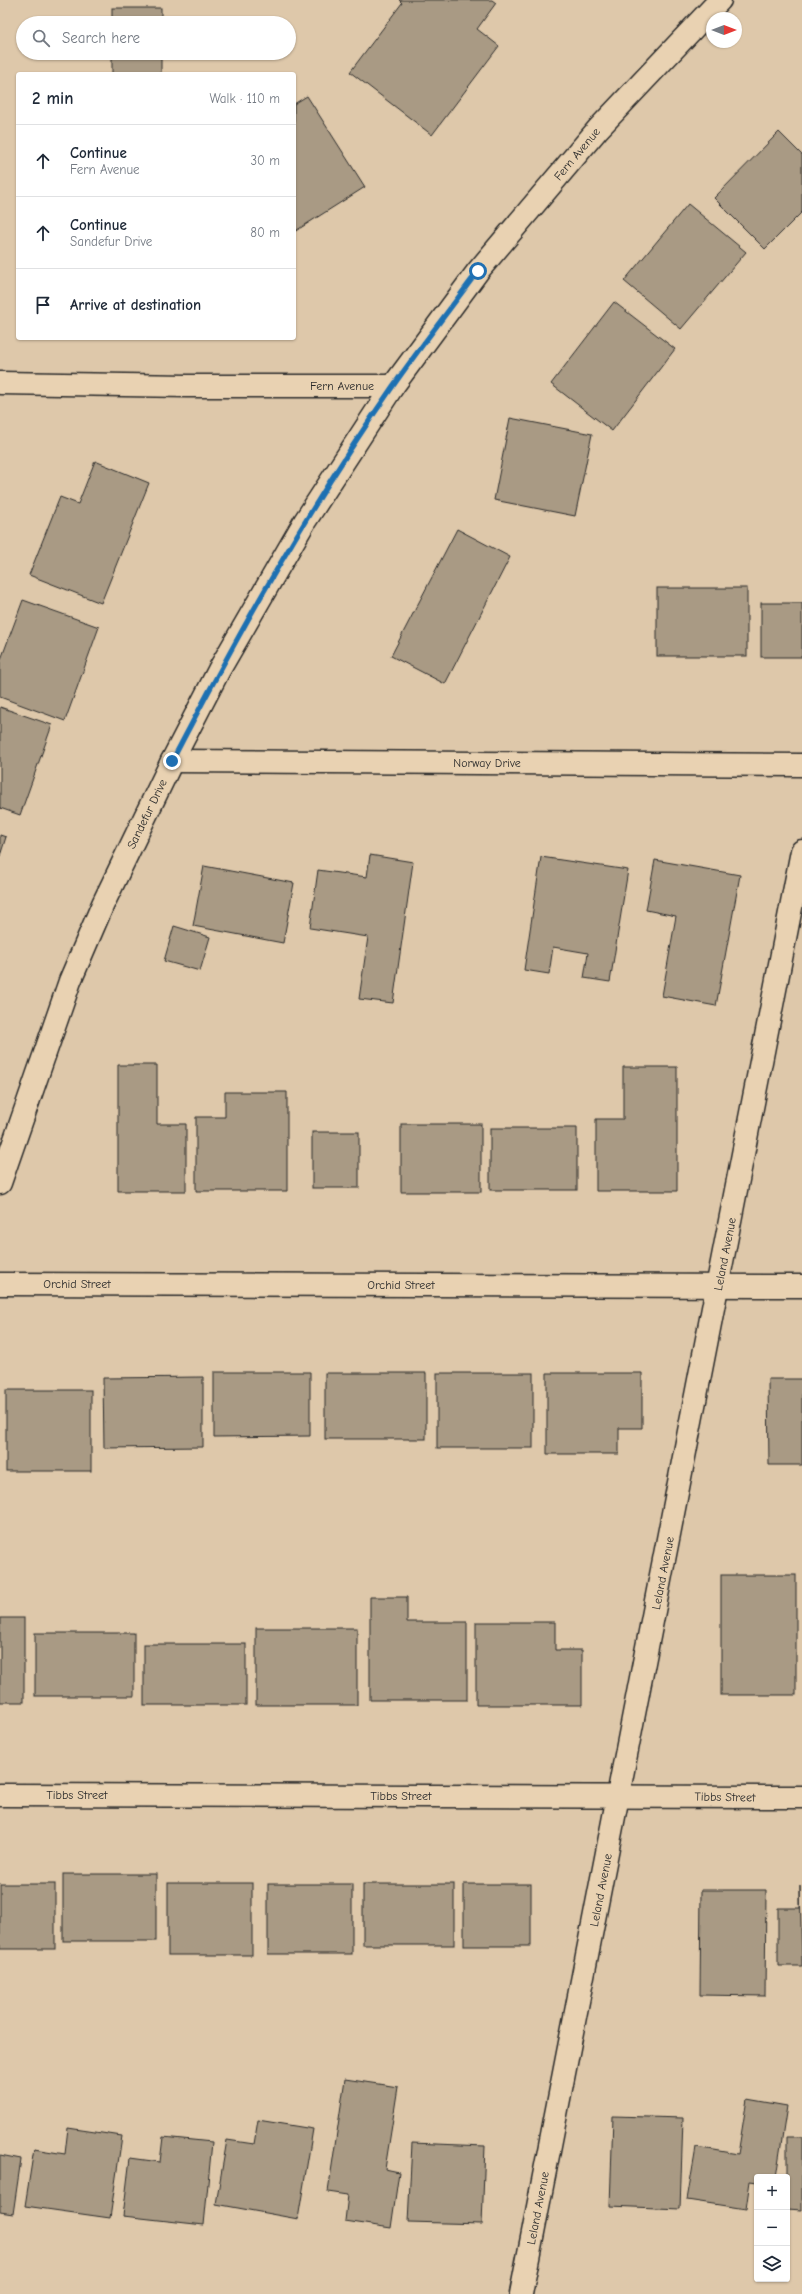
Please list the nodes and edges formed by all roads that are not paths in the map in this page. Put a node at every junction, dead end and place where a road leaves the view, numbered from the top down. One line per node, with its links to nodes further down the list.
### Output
1 (720, 0): 3 (street, Fern Avenue)
2 (0, 383): 3 (street, Fern Avenue)
3 (393, 386): 4 (street, Sandefur Drive)
4 (172, 761): 5 (street, Norway Drive); 7 (street, Sandefur Drive)
5 (802, 765)
6 (802, 850): 9 (street, Leland Avenue)
7 (0, 1183)
8 (0, 1284): 9 (street, Orchid Street)
9 (719, 1286): 10 (street, Orchid Street); 12 (street, Leland Avenue)
10 (802, 1286)
11 (0, 1795): 12 (street, Tibbs Street)
12 (619, 1796): 13 (street, Tibbs Street); 14 (street, Leland Avenue)
13 (802, 1797)
14 (521, 2294)

